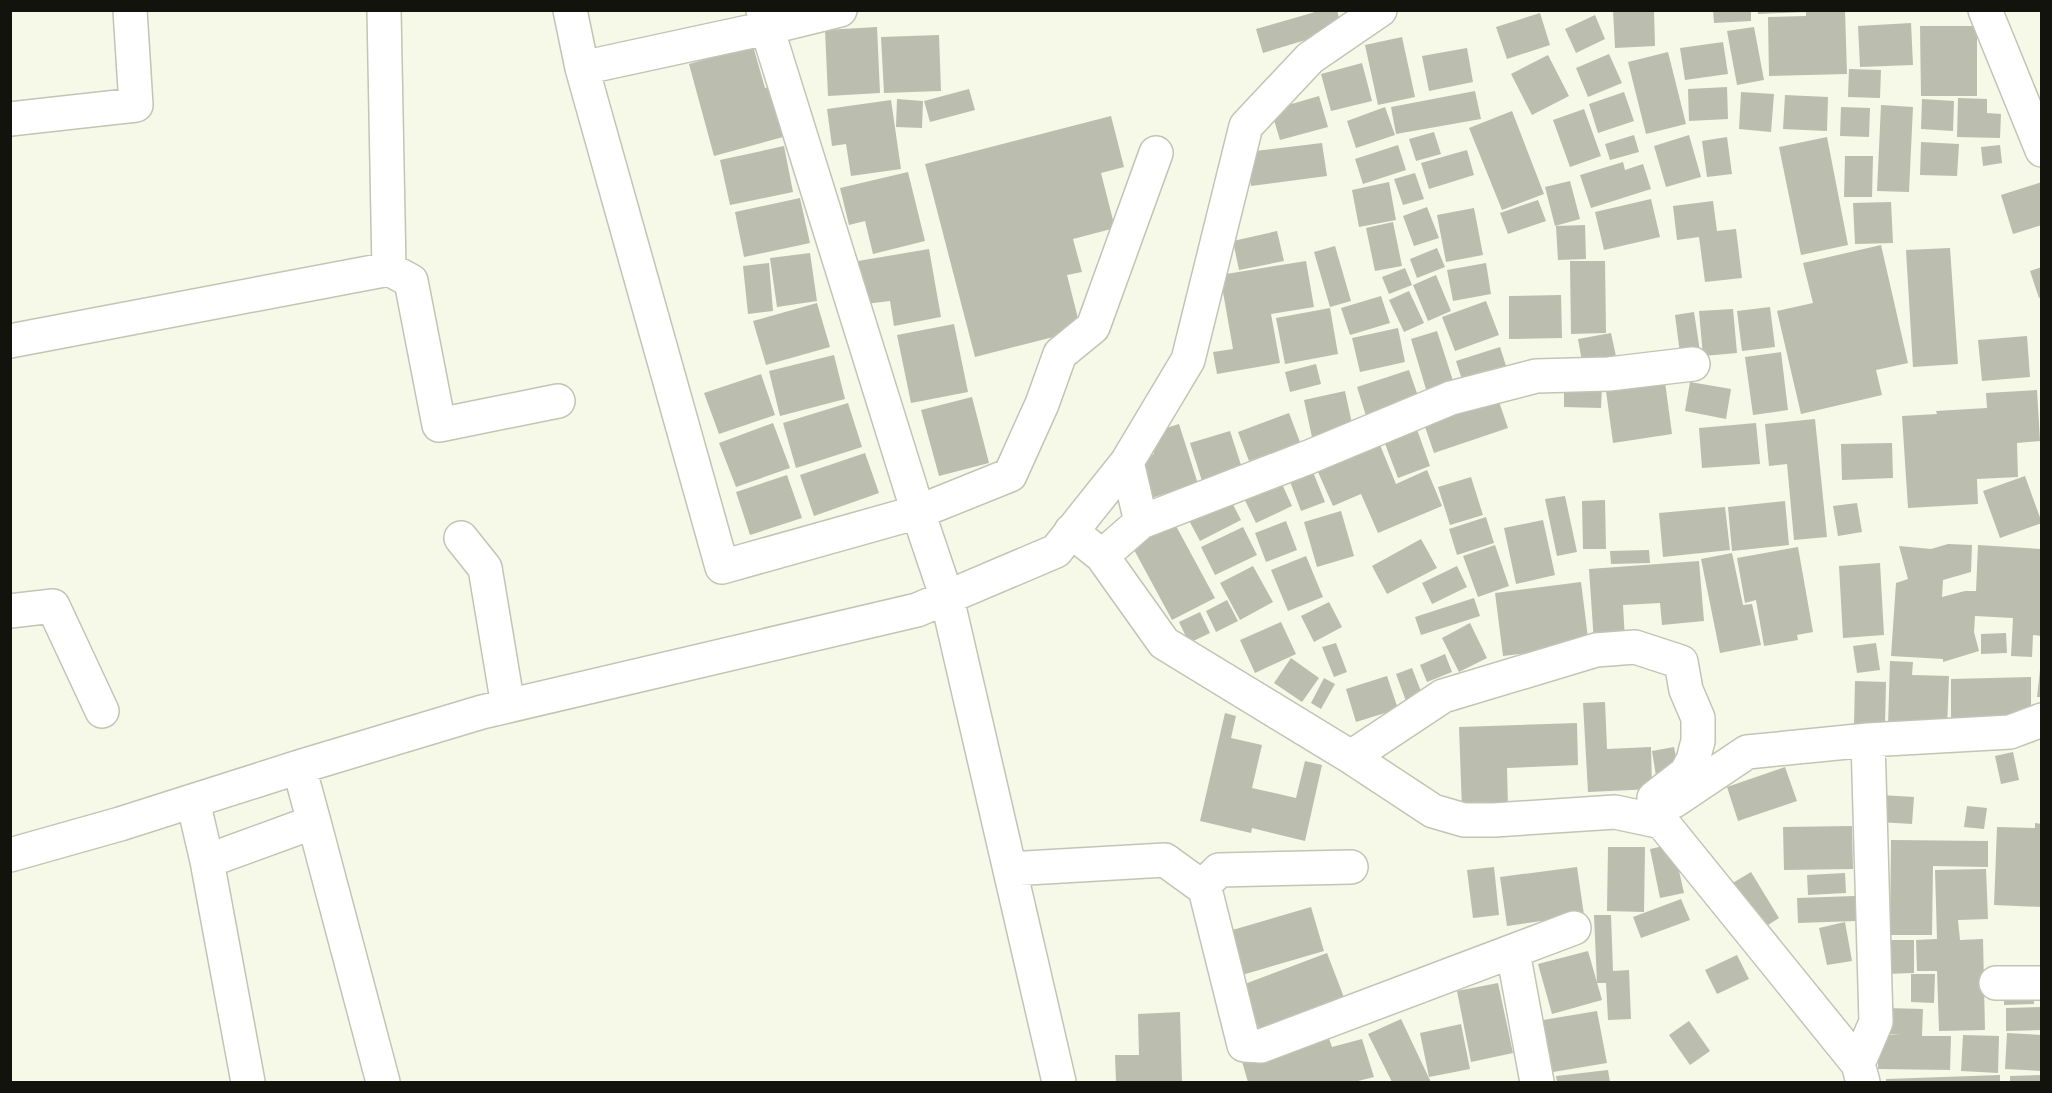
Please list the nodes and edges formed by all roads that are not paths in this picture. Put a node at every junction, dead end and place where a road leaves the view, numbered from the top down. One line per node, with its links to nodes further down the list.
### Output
1 (130, 10): 9 (street)
2 (384, 10): 12 (street)
3 (570, 10): 8 (street)
4 (840, 10): 7 (street)
5 (1380, 10): 16 (street)
6 (1985, 10): 10 (street)
7 (765, 19): 8 (street); 17 (street)
8 (582, 68): 17 (street)
9 (10, 119)
10 (2042, 150)
11 (1156, 153): 17 (street)
12 (388, 269): 13 (street); 15 (street)
13 (10, 341)
14 (1693, 364): 18 (street)
15 (558, 401)
16 (1127, 462): 18 (street); 19 (street)
17 (918, 512): 22 (street)
18 (1141, 522): 21 (street)
19 (1071, 531): 21 (street); 22 (street)
20 (461, 538): 24 (street)
21 (1102, 556): 28 (street)
22 (947, 598): 24 (street); 36 (street)
23 (10, 611): 25 (street)
24 (508, 706): 29 (street)
25 (102, 711)
26 (2042, 720): 27 (street)
27 (1868, 740): 32 (street); 42 (street)
28 (1351, 757): 32 (street); 32 (street)
29 (299, 767): 30 (street); 31 (street)
30 (193, 801): 33 (street); 34 (street)
31 (314, 822): 34 (street); 44 (street)
32 (1662, 822): 42 (street)
33 (10, 855)
34 (207, 861): 43 (street)
35 (1351, 867): 37 (street)
36 (1010, 869): 37 (street); 45 (street)
37 (1202, 887): 39 (street)
38 (1574, 928): 39 (street)
39 (1512, 952): 46 (street)
40 (1996, 984): 41 (street)
41 (2042, 984)
42 (1860, 1073)
43 (248, 1083)
44 (383, 1083)
45 (1059, 1083)
46 (1537, 1083)

